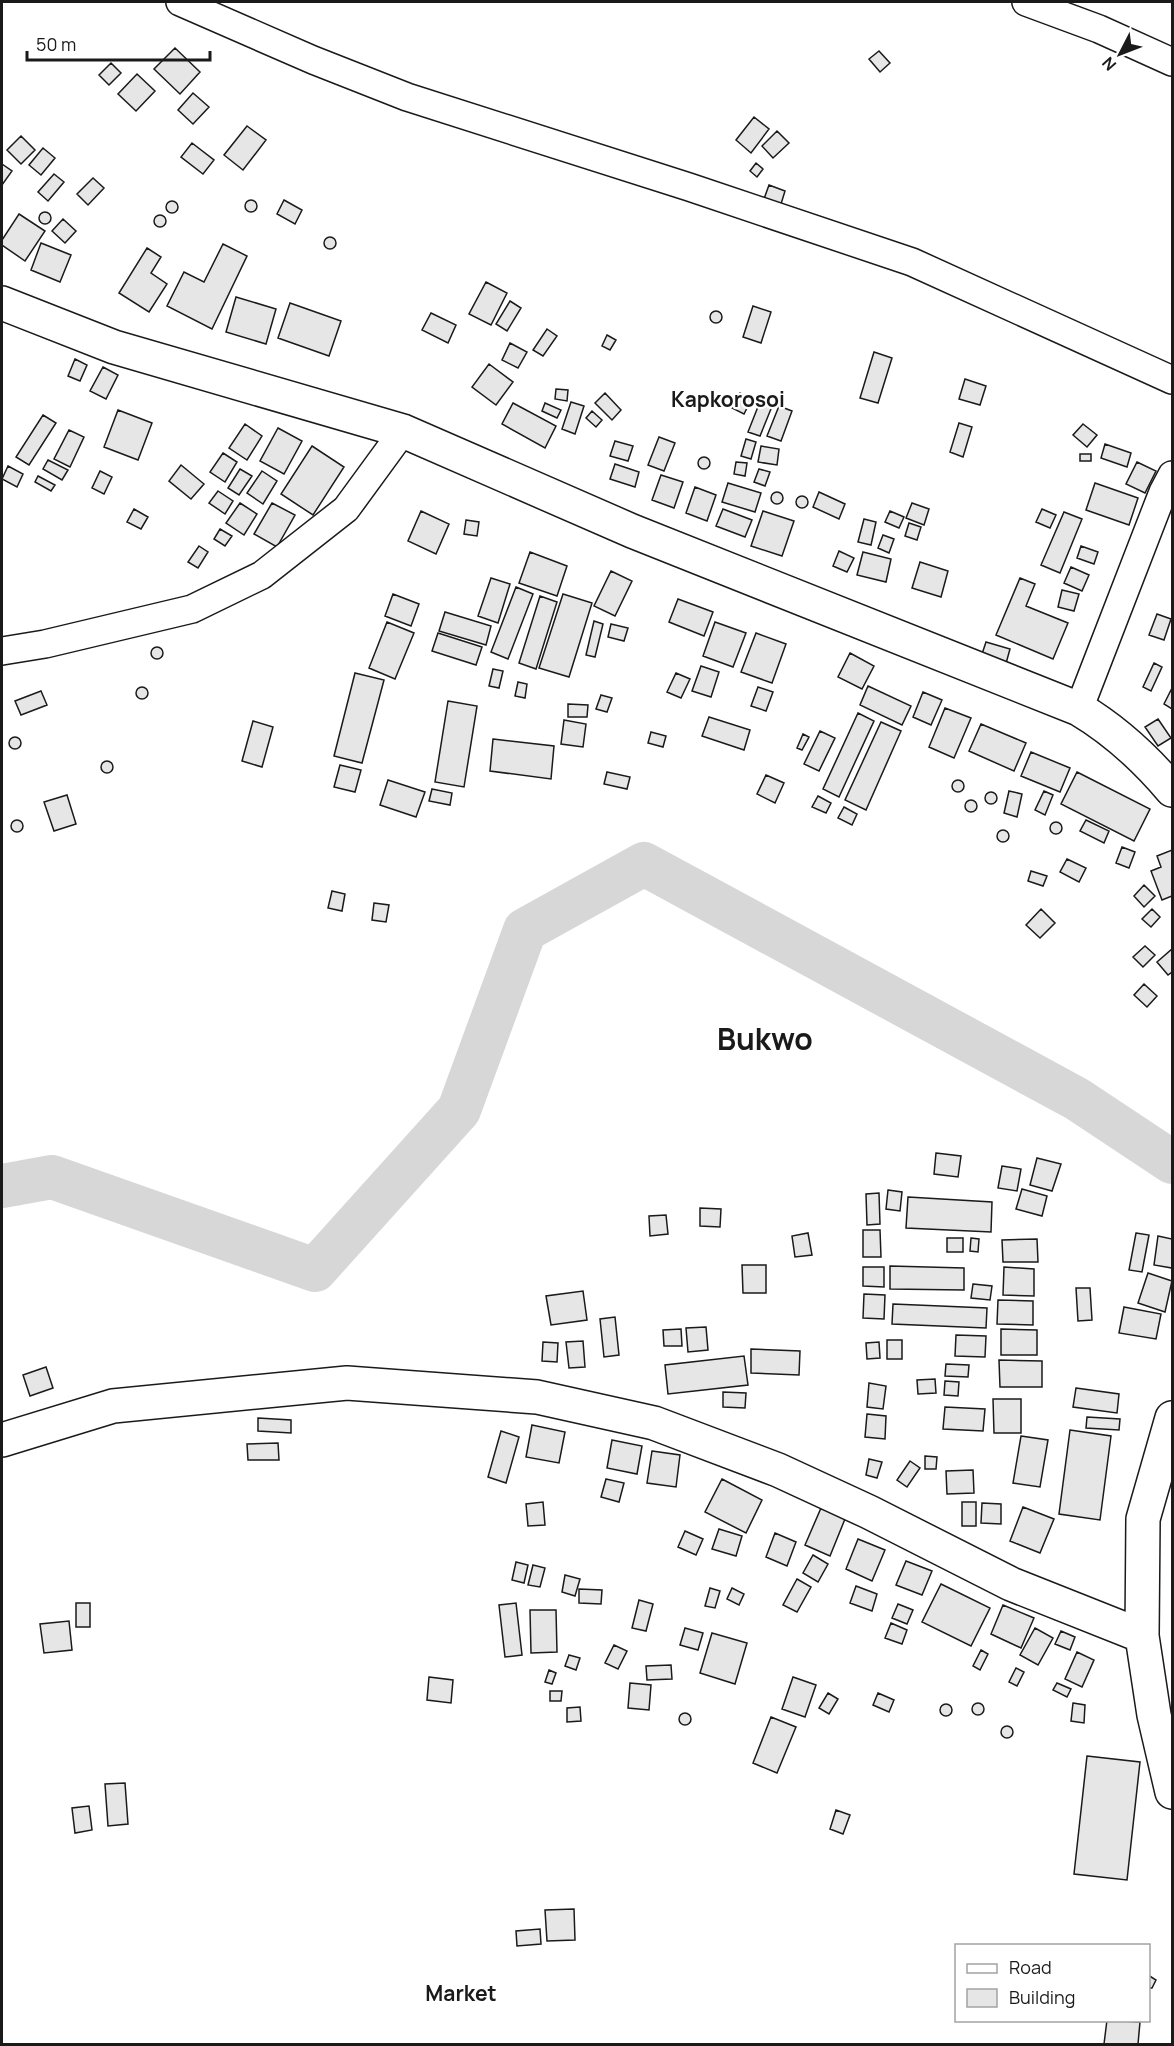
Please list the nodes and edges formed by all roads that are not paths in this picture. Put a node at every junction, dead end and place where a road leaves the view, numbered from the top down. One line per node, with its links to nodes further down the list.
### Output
1 (180, 2): 5 (street)
2 (1026, 2): 3 (street)
3 (1173, 62)
4 (2, 303): 6 (main road)
5 (1173, 380)
6 (403, 430): 8 (street); 9 (main road)
7 (1173, 475): 9 (street)
8 (2, 651)
9 (1079, 709): 10 (main road)
10 (1173, 790)
11 (1173, 1418): 13 (main road)
12 (2, 1440): 13 (main road)
13 (1142, 1636): 14 (main road)
14 (1173, 1792)

